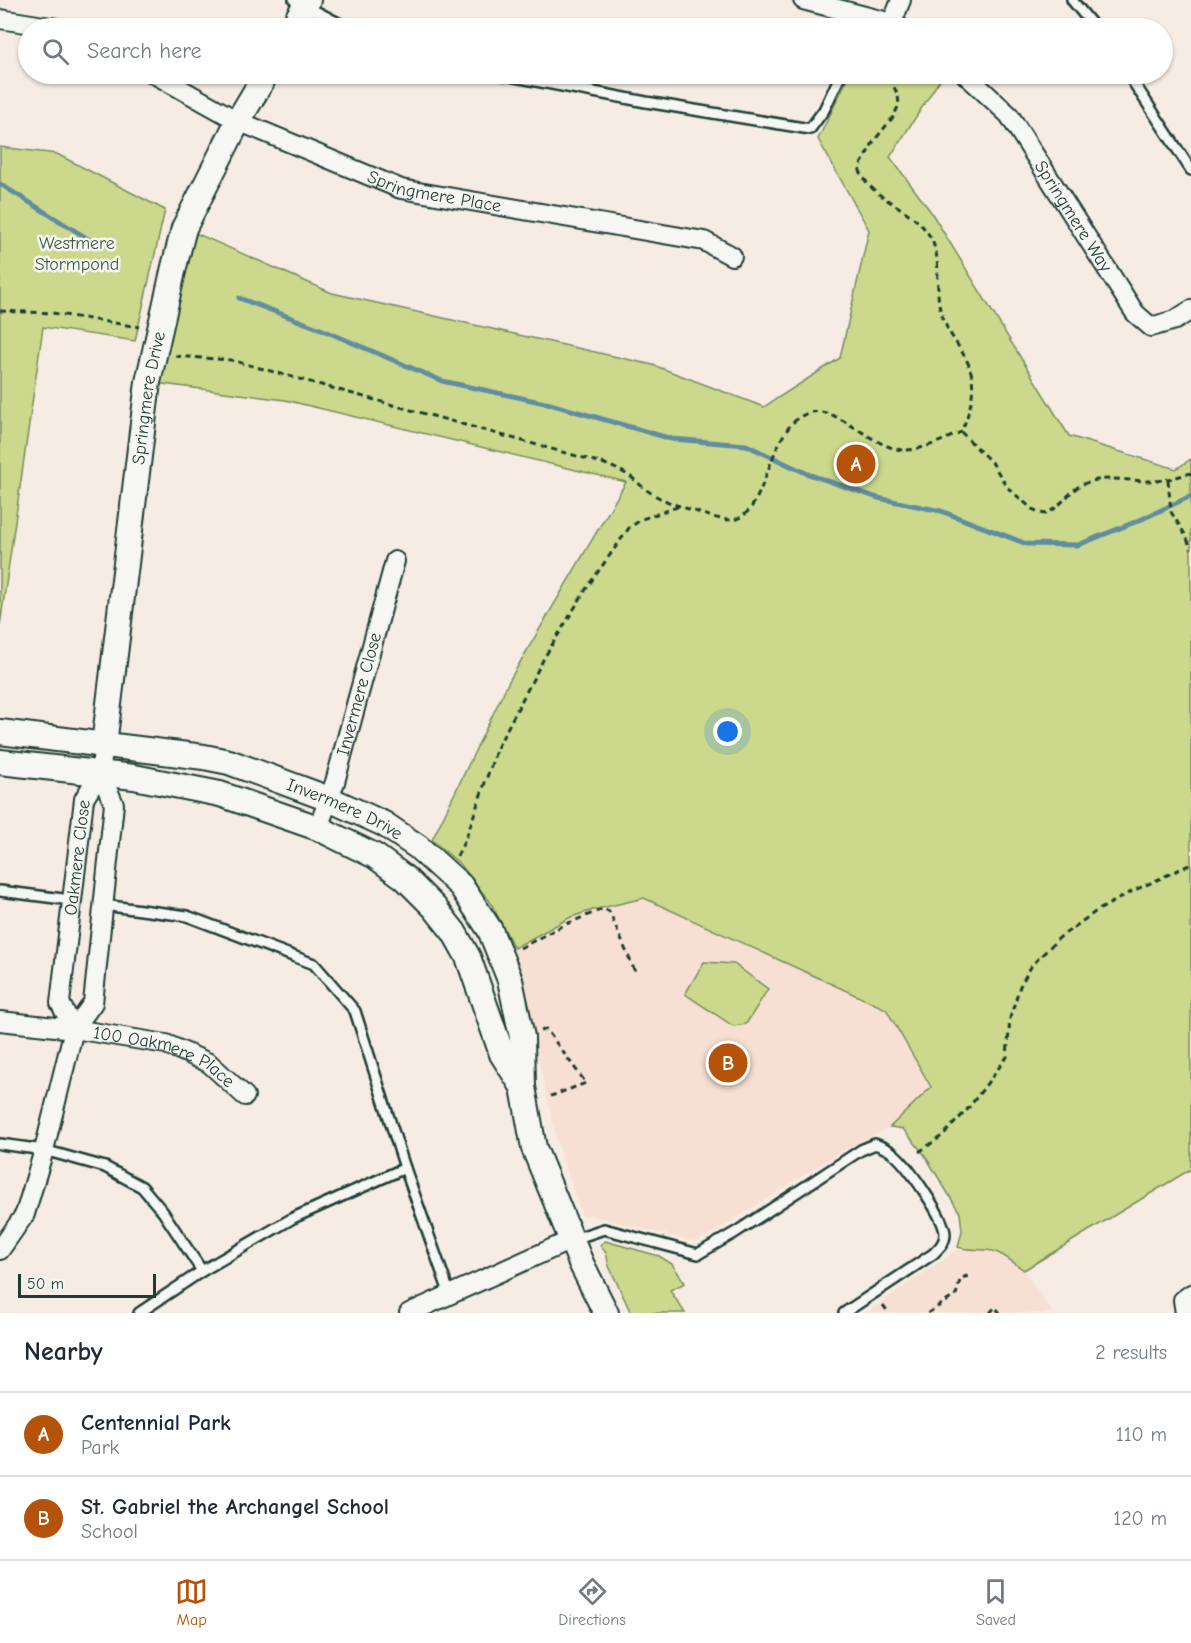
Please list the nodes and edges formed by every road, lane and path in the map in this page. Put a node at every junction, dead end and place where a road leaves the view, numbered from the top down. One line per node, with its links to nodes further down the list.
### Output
1 (803, 0): 7 (street)
2 (901, 0): 8 (street)
3 (1072, 0): 9 (lane)
4 (302, 2): 5 (street); 6 (lane)
5 (296, 18)
6 (330, 18)
7 (852, 18)
8 (898, 18)
9 (1087, 18)
10 (0, 19): 11 (street)
11 (18, 22)
12 (171, 84): 19 (street, Springmere Place)
13 (260, 84): 19 (street, Springmere Drive)
14 (552, 84): 15 (lane)
15 (836, 84)
16 (892, 84): 26 (path)
17 (976, 84): 22 (street, Springmere Way)
18 (1135, 84): 20 (lane)
19 (238, 121): 21 (street, Springmere Place); 34 (street, Springmere Drive)
20 (1191, 170)
21 (732, 256)
22 (1191, 310)
23 (0, 311): 24 (path)
24 (141, 328)
25 (175, 356): 29 (path)
26 (961, 432): 28 (path); 29 (path)
27 (1191, 473): 28 (path)
28 (1168, 480): 30 (path)
29 (680, 506): 39 (path)
30 (1189, 536): 31 (path)
31 (1191, 549)
32 (395, 561): 37 (street, Invermere Close)
33 (0, 732): 34 (street, Invermere Drive)
34 (104, 745): 36 (street); 37 (street, Invermere Drive)
35 (0, 762): 36 (street, Invermere Drive)
36 (100, 773): 38 (street, Invermere Drive); 42 (street, Oakmere Close); 43 (street, Oakmere Close)
37 (329, 799): 38 (street, Invermere Close); 49 (street, Invermere Drive)
38 (318, 828): 49 (street, Invermere Drive)
39 (454, 863)
40 (1191, 864): 54 (path)
41 (0, 891): 42 (lane)
42 (71, 900): 47 (street, Oakmere Close)
43 (103, 905): 47 (street, Oakmere Close); 55 (lane)
44 (513, 952): 45 (path)
45 (636, 974)
46 (0, 1021): 47 (street)
47 (74, 1029): 50 (street, 100 Oakmere Place); 53 (street, Oakmere Close)
48 (536, 1032): 51 (path)
49 (523, 1087): 56 (street, Invermere Drive)
50 (245, 1096)
51 (551, 1096)
52 (0, 1144): 53 (lane)
53 (44, 1150): 57 (street, Oakmere Close); 58 (lane)
54 (919, 1152)
55 (405, 1168): 58 (lane); 61 (lane)
56 (571, 1240): 61 (street); 65 (street, Invermere Drive); 66 (lane)
57 (0, 1250)
58 (202, 1272): 63 (lane)
59 (970, 1280): 68 (path)
60 (1191, 1294): 71 (street)
61 (450, 1295): 64 (street)
62 (883, 1305): 67 (path)
63 (139, 1313)
64 (409, 1313)
65 (606, 1313)
66 (844, 1313)
67 (890, 1313)
68 (928, 1313)
69 (990, 1313): 70 (path)
70 (1000, 1313)
71 (1185, 1313)

